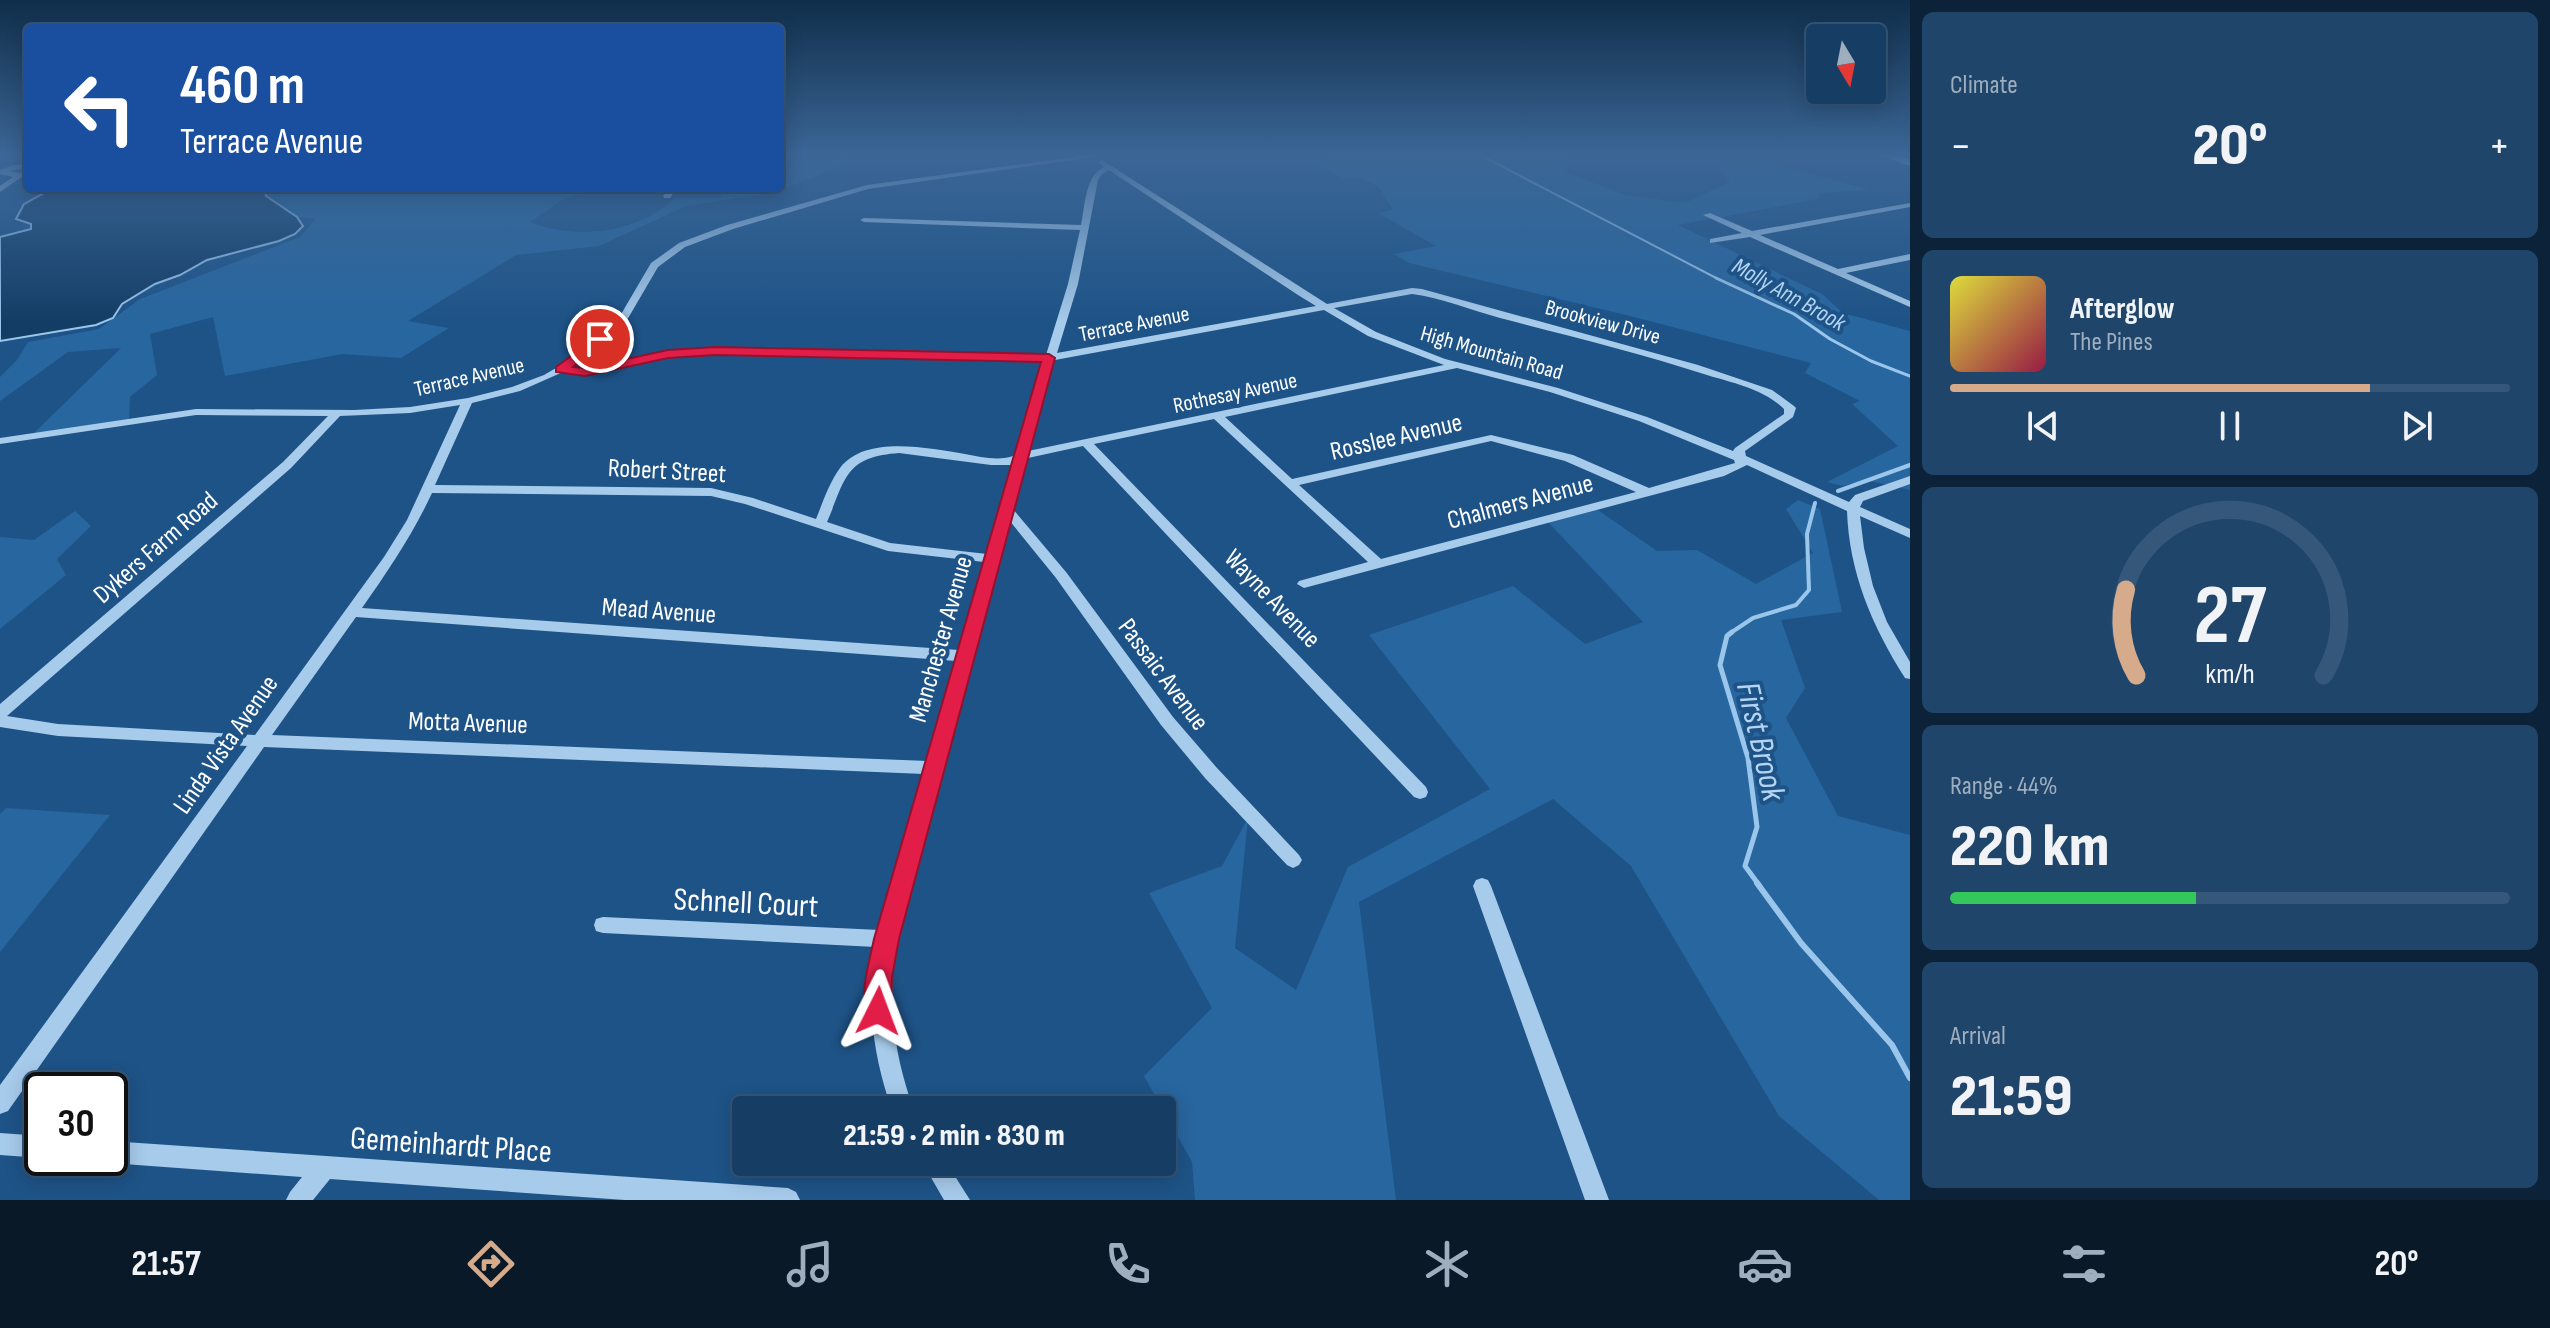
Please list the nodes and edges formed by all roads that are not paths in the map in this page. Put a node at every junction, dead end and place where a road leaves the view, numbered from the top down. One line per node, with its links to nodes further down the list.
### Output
1 (785, 211): 16 (street)
2 (1089, 211): 7 (street, Manchester Avenue)
3 (1177, 211): 13 (street, High Mountain Road)
4 (1878, 211): 8 (street)
5 (1707, 215): 8 (street)
6 (864, 220): 7 (street)
7 (1086, 228): 14 (street, Manchester Avenue)
8 (1749, 234): 9 (street); 11 (street)
9 (1713, 241)
10 (1910, 257): 11 (street)
11 (1837, 272): 12 (street)
12 (1910, 304)
13 (1324, 308): 14 (street, Terrace Avenue); 15 (street, High Mountain Road); 23 (street, Brookview Drive)
14 (1049, 358): 16 (street, Terrace Avenue); 22 (street, Manchester Avenue)
15 (1457, 365): 19 (street, Rothesay Avenue); 23 (street, High Mountain Road)
16 (561, 369): 17 (street, Terrace Avenue)
17 (468, 401): 18 (street, Terrace Avenue); 26 (street, Linda Vista Avenue)
18 (337, 413): 20 (street, Terrace Avenue); 38 (street, Dykers Farm Road)
19 (1217, 416): 21 (street, Rothesay Avenue); 25 (street)
20 (0, 441)
21 (1086, 443): 22 (street, Rothesay Avenue); 42 (street, Wayne Avenue)
22 (1020, 457): 28 (street, Manchester Avenue); 30 (street, Rothesay Avenue)
23 (1740, 458): 27 (street, Chalmers Avenue); 29 (street, High Mountain Road)
24 (1910, 480): 29 (street)
25 (1290, 483): 27 (street, Rosslee Avenue); 33 (street)
26 (427, 489): 30 (street, Robert Street); 35 (street, Linda Vista Avenue)
27 (1647, 492): 33 (street, Chalmers Avenue)
28 (1006, 508): 32 (street, Manchester Avenue); 43 (street, Passaic Avenue)
29 (1853, 509): 31 (street, High Mountain Road); 37 (street)
30 (819, 525): 32 (street, Robert Street)
31 (1910, 534)
32 (992, 559): 36 (street, Manchester Avenue)
33 (1378, 564): 34 (street, Chalmers Avenue)
34 (1304, 584)
35 (350, 612): 36 (street, Mead Avenue); 40 (street, Linda Vista Avenue)
36 (965, 656): 41 (street, Manchester Avenue)
37 (1910, 674)
38 (0, 713)
39 (0, 721): 40 (street, Motta Avenue)
40 (260, 741): 41 (street, Motta Avenue); 48 (street, Linda Vista Avenue)
41 (934, 768): 46 (street, Manchester Avenue)
42 (1420, 792)
43 (1293, 860)
44 (1482, 886): 57 (street)
45 (603, 925): 46 (street, Schnell Court)
46 (887, 939): 47 (street, Manchester Avenue)
47 (898, 1096)
48 (0, 1103)
49 (0, 1144): 50 (street)
50 (24, 1146)
51 (128, 1153): 52 (street, Gemeinhardt Place)
52 (325, 1167): 54 (street); 55 (street, Gemeinhardt Place)
53 (942, 1176): 56 (street)
54 (298, 1200)
55 (788, 1200)
56 (958, 1200)
57 (1597, 1200)

